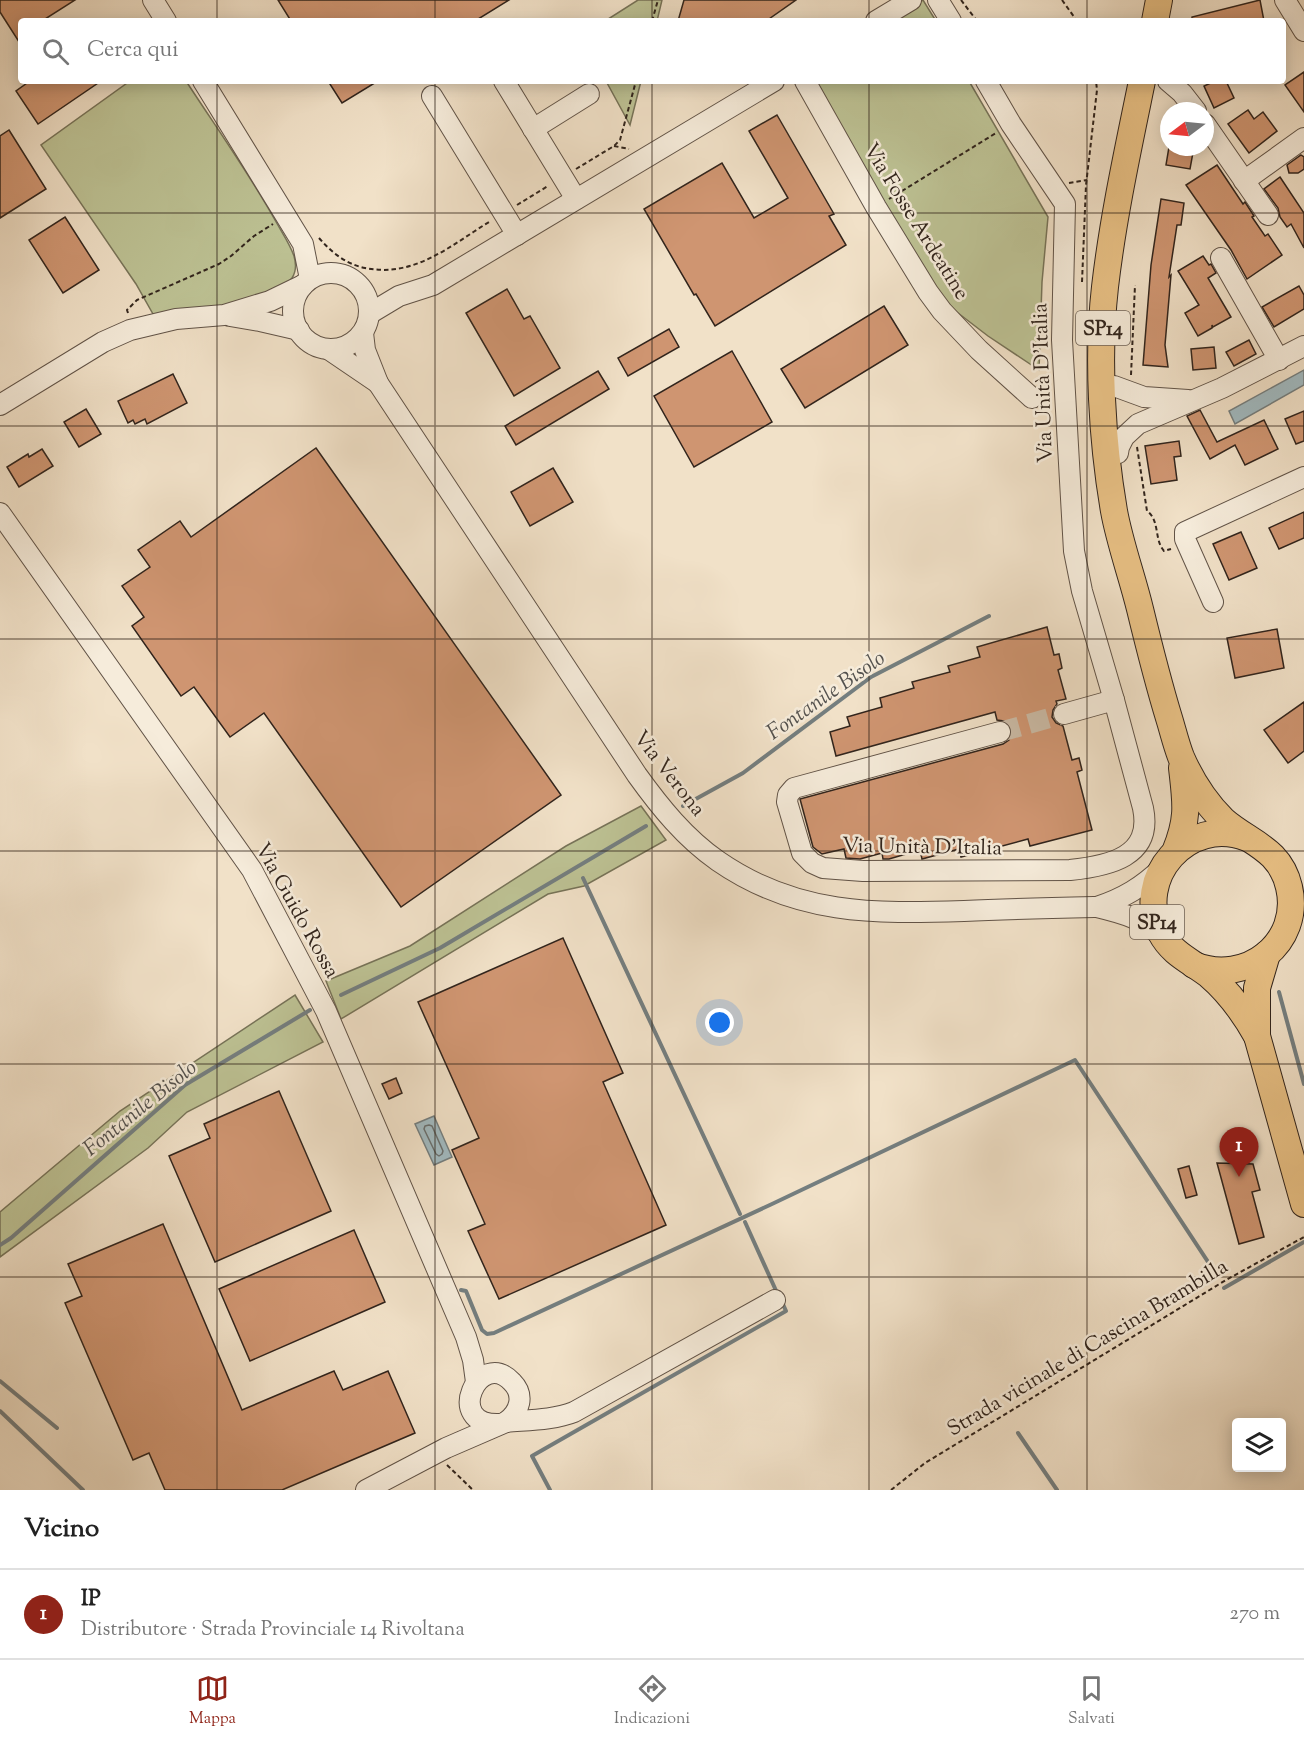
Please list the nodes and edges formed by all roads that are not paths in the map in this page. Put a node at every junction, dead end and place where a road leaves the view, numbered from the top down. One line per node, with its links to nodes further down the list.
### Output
1 (153, 0): 7 (street)
2 (911, 0): 8 (street)
3 (938, 0): 9 (street)
4 (1159, 0): 10 (main road)
5 (1170, 0): 11 (main road)
6 (1285, 0): 12 (street)
7 (164, 18)
8 (881, 18)
9 (949, 18)
10 (1156, 18)
11 (1167, 18)
12 (1304, 31)
13 (205, 84): 31 (street)
14 (506, 84): 24 (street)
15 (769, 84): 28 (street)
16 (806, 84): 44 (street, Via Fosse Ardeatine)
17 (988, 84): 52 (street, Via Unità D'Italia)
18 (1141, 84): 50 (main road, SP14)
19 (1153, 84): 42 (main road, SP14)
20 (1172, 84): 23 (street)
21 (589, 94): 24 (street)
22 (432, 96): 30 (street)
23 (1189, 102)
24 (533, 129): 28 (street)
25 (1214, 137): 27 (street)
26 (1304, 138): 27 (street)
27 (1244, 181): 29 (street)
28 (576, 199): 30 (street)
29 (1268, 215)
30 (516, 235): 35 (street)
31 (312, 241): 33 (street); 34 (street)
32 (1221, 258): 41 (street)
33 (350, 278): 34 (street); 35 (street); 37 (street)
34 (307, 282): 36 (street); 38 (street)
35 (399, 296): 37 (street)
36 (224, 315): 38 (street); 46 (street)
37 (366, 323): 40 (street); 43 (street, Via Verona)
38 (299, 330): 40 (street)
39 (1304, 346): 41 (street)
40 (327, 349): 43 (street, Via Verona)
41 (1279, 360): 45 (street)
42 (1123, 381): 45 (street); 47 (main road, SP14)
43 (378, 383): 60 (street, Via Verona)
44 (1032, 398)
45 (1194, 400): 47 (street)
46 (0, 405)
47 (1118, 453): 50 (main road, SP14)
48 (1304, 477): 51 (street)
49 (0, 513): 68 (street, Via Guido Rossa)
50 (1132, 576): 55 (main road, SP14)
51 (1213, 602)
52 (1114, 700): 53 (street); 54 (street, Via Unità D'Italia)
53 (1064, 714)
54 (1000, 732)
55 (1181, 756): 56 (main road, SP14); 57 (main road, SP14)
56 (1252, 840): 57 (main road, SP14); 58 (main road, SP14)
57 (1169, 859): 60 (street, Via Verona); 62 (main road, SP14)
58 (1280, 865): 59 (street); 61 (main road, SP14)
59 (1304, 885)
60 (1097, 907): 62 (street, Via Verona)
61 (1296, 919): 63 (main road, SP14)
62 (1167, 943): 64 (main road, SP14)
63 (1268, 954): 64 (main road, SP14); 65 (main road, SP14)
64 (1194, 965): 65 (main road, SP14)
65 (1257, 1036): 66 (main road, SP14)
66 (1304, 1204)
67 (775, 1300): 73 (street)
68 (466, 1337): 69 (street); 70 (street)
69 (495, 1374): 70 (street); 71 (street)
70 (476, 1382): 72 (street)
71 (520, 1397): 73 (street); 74 (street)
72 (472, 1410): 74 (street); 75 (street)
73 (557, 1416): 74 (street)
74 (503, 1423): 75 (street)
75 (443, 1450): 76 (street)
76 (366, 1490)

